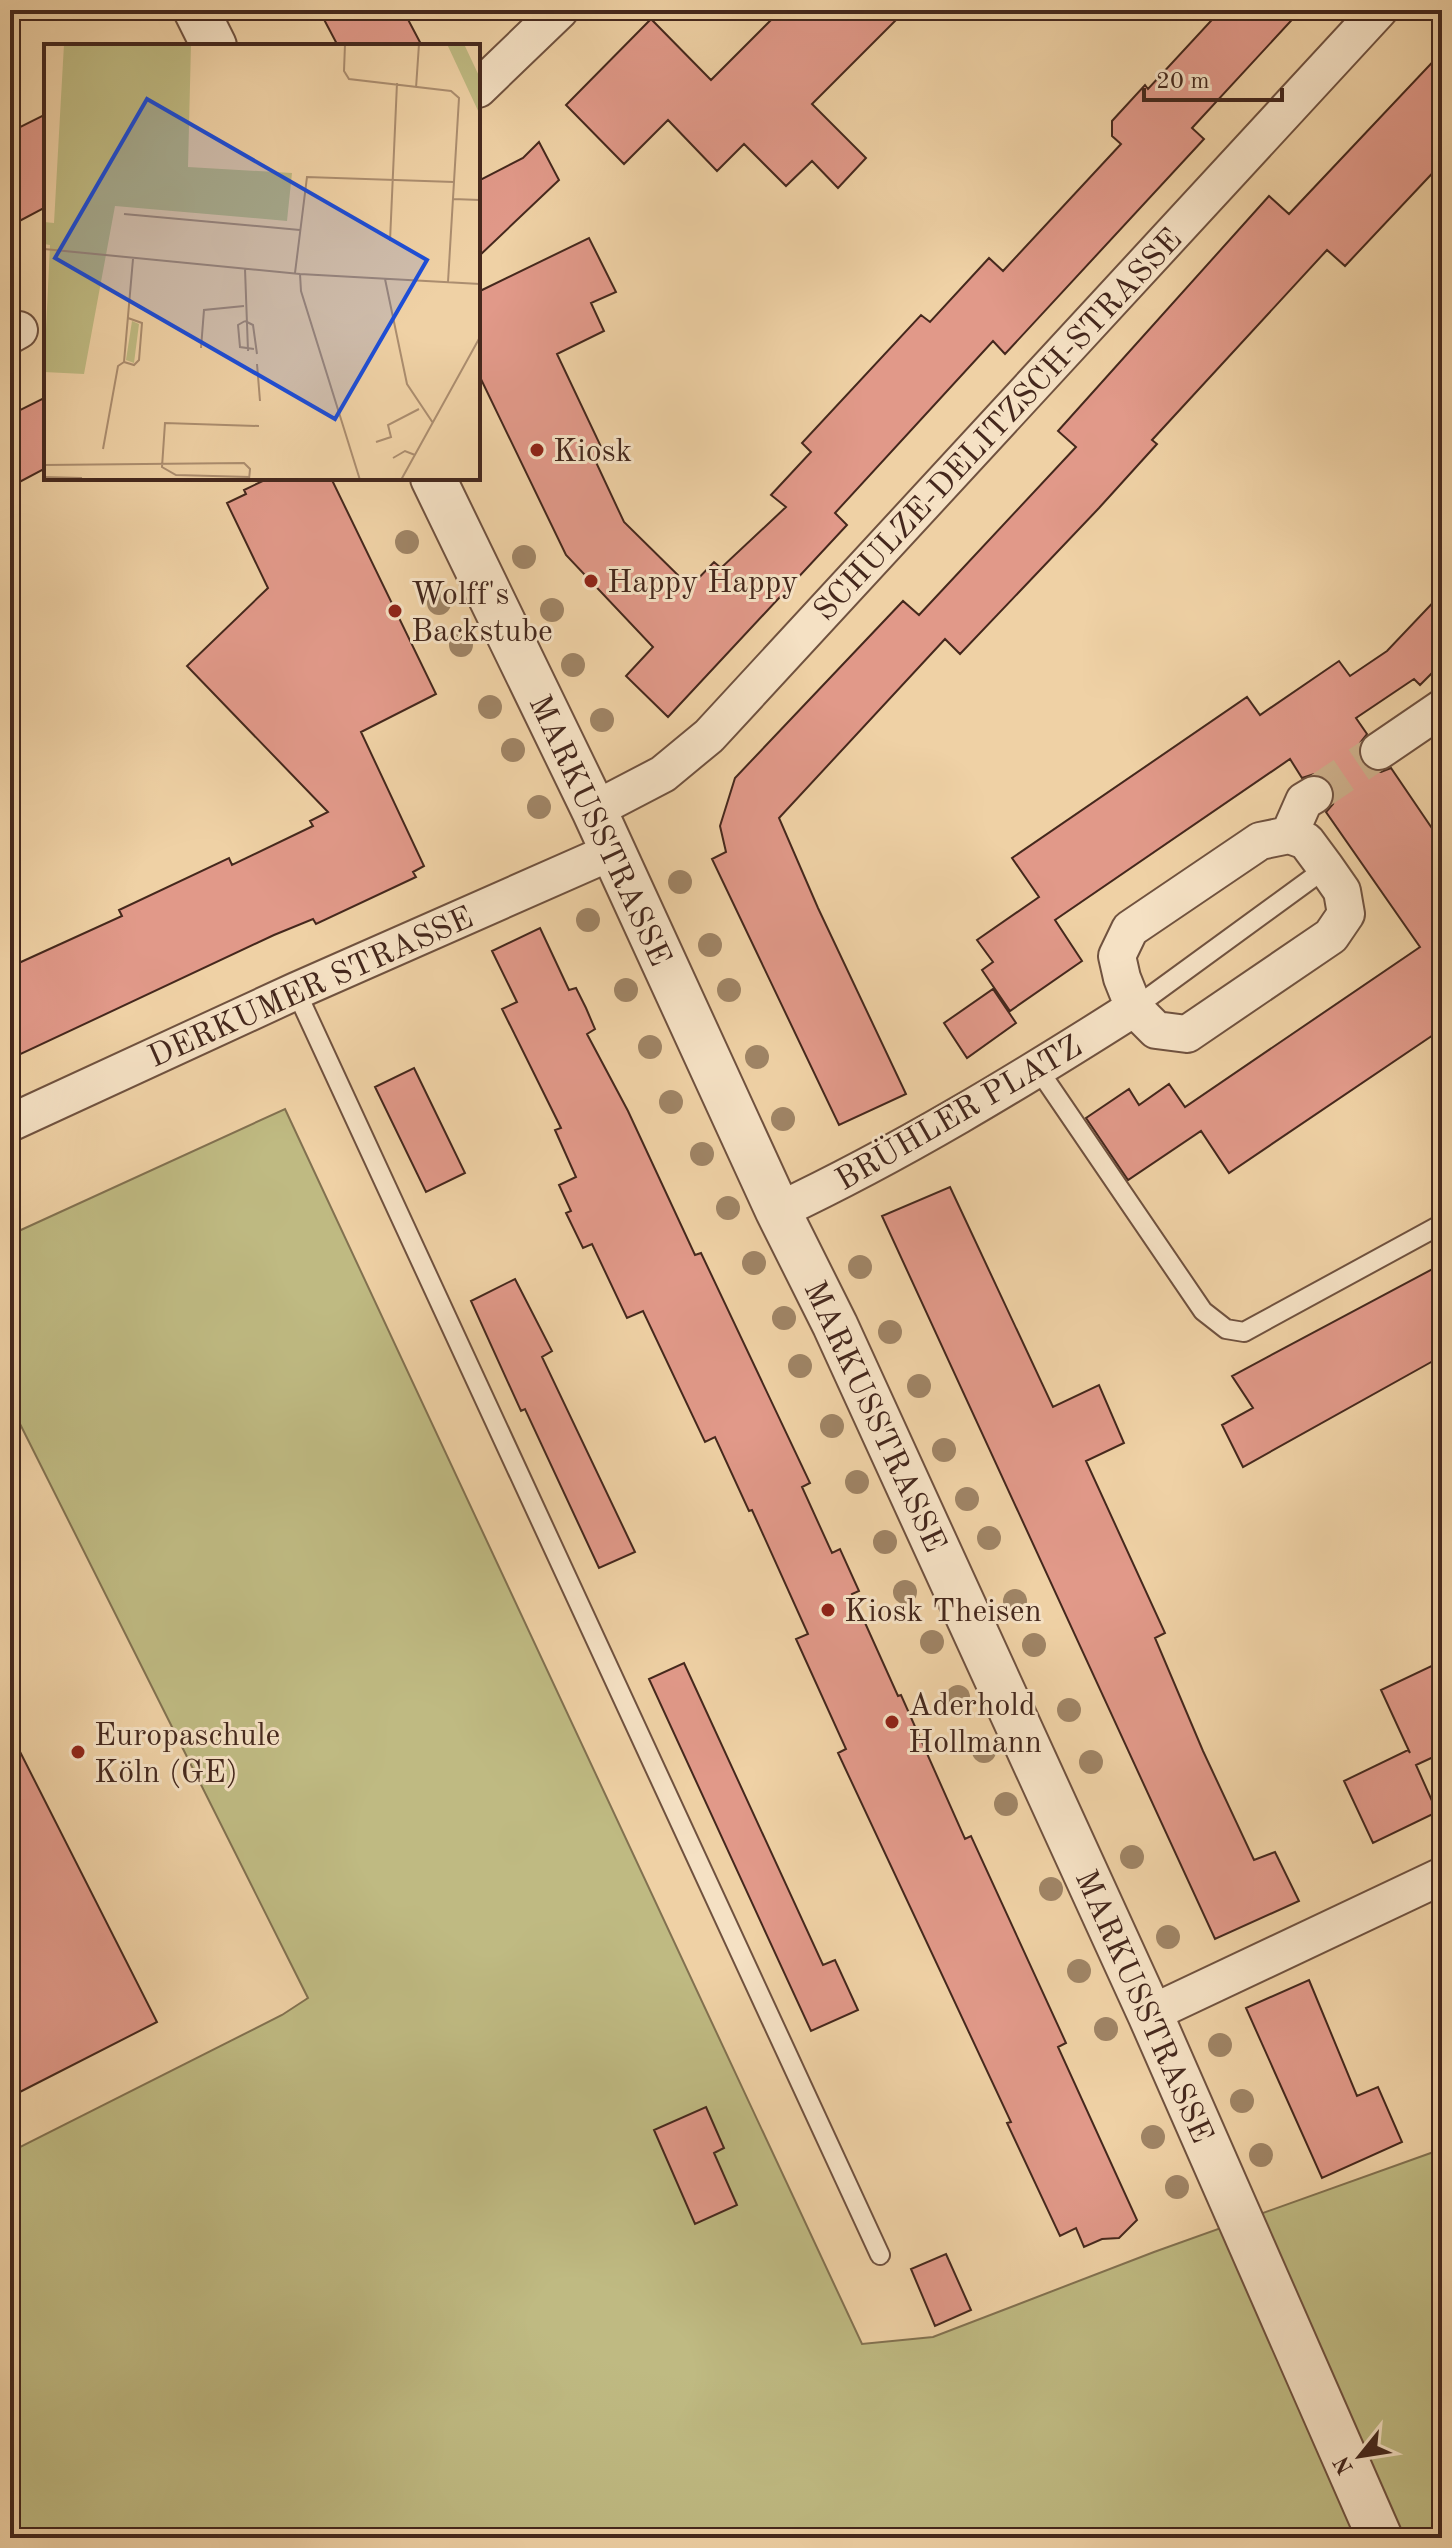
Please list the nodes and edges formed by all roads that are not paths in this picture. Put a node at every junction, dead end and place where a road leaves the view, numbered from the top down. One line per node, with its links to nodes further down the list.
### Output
1 (196, 10): 4 (street)
2 (560, 10): 5 (street)
3 (1379, 10): 10 (street, SCHULZE-DELITZSCH-STRASSE)
4 (213, 44)
5 (480, 87)
6 (434, 480): 10 (street, MARKUSSTRASSE)
7 (1442, 708): 8 (street)
8 (1379, 751)
9 (1314, 795): 11 (street)
10 (594, 810): 12 (street, MARKUSSTRASSE)
11 (1289, 835): 13 (street); 15 (street)
12 (611, 852): 14 (street, DERKUMER STRASSE); 18 (street, MARKUSSTRASSE)
13 (1326, 868): 15 (lane); 15 (street)
14 (296, 991): 17 (street, DERKUMER STRASSE); 22 (lane)
15 (1134, 1008): 16 (street, BRÜHLER PLATZ)
16 (1038, 1069): 18 (street, BRÜHLER PLATZ); 19 (lane)
17 (10, 1123)
18 (778, 1211): 21 (street, MARKUSSTRASSE)
19 (1442, 1224)
20 (1442, 1876): 21 (street)
21 (1150, 2014): 23 (street, MARKUSSTRASSE)
22 (880, 2255)
23 (1380, 2538)

